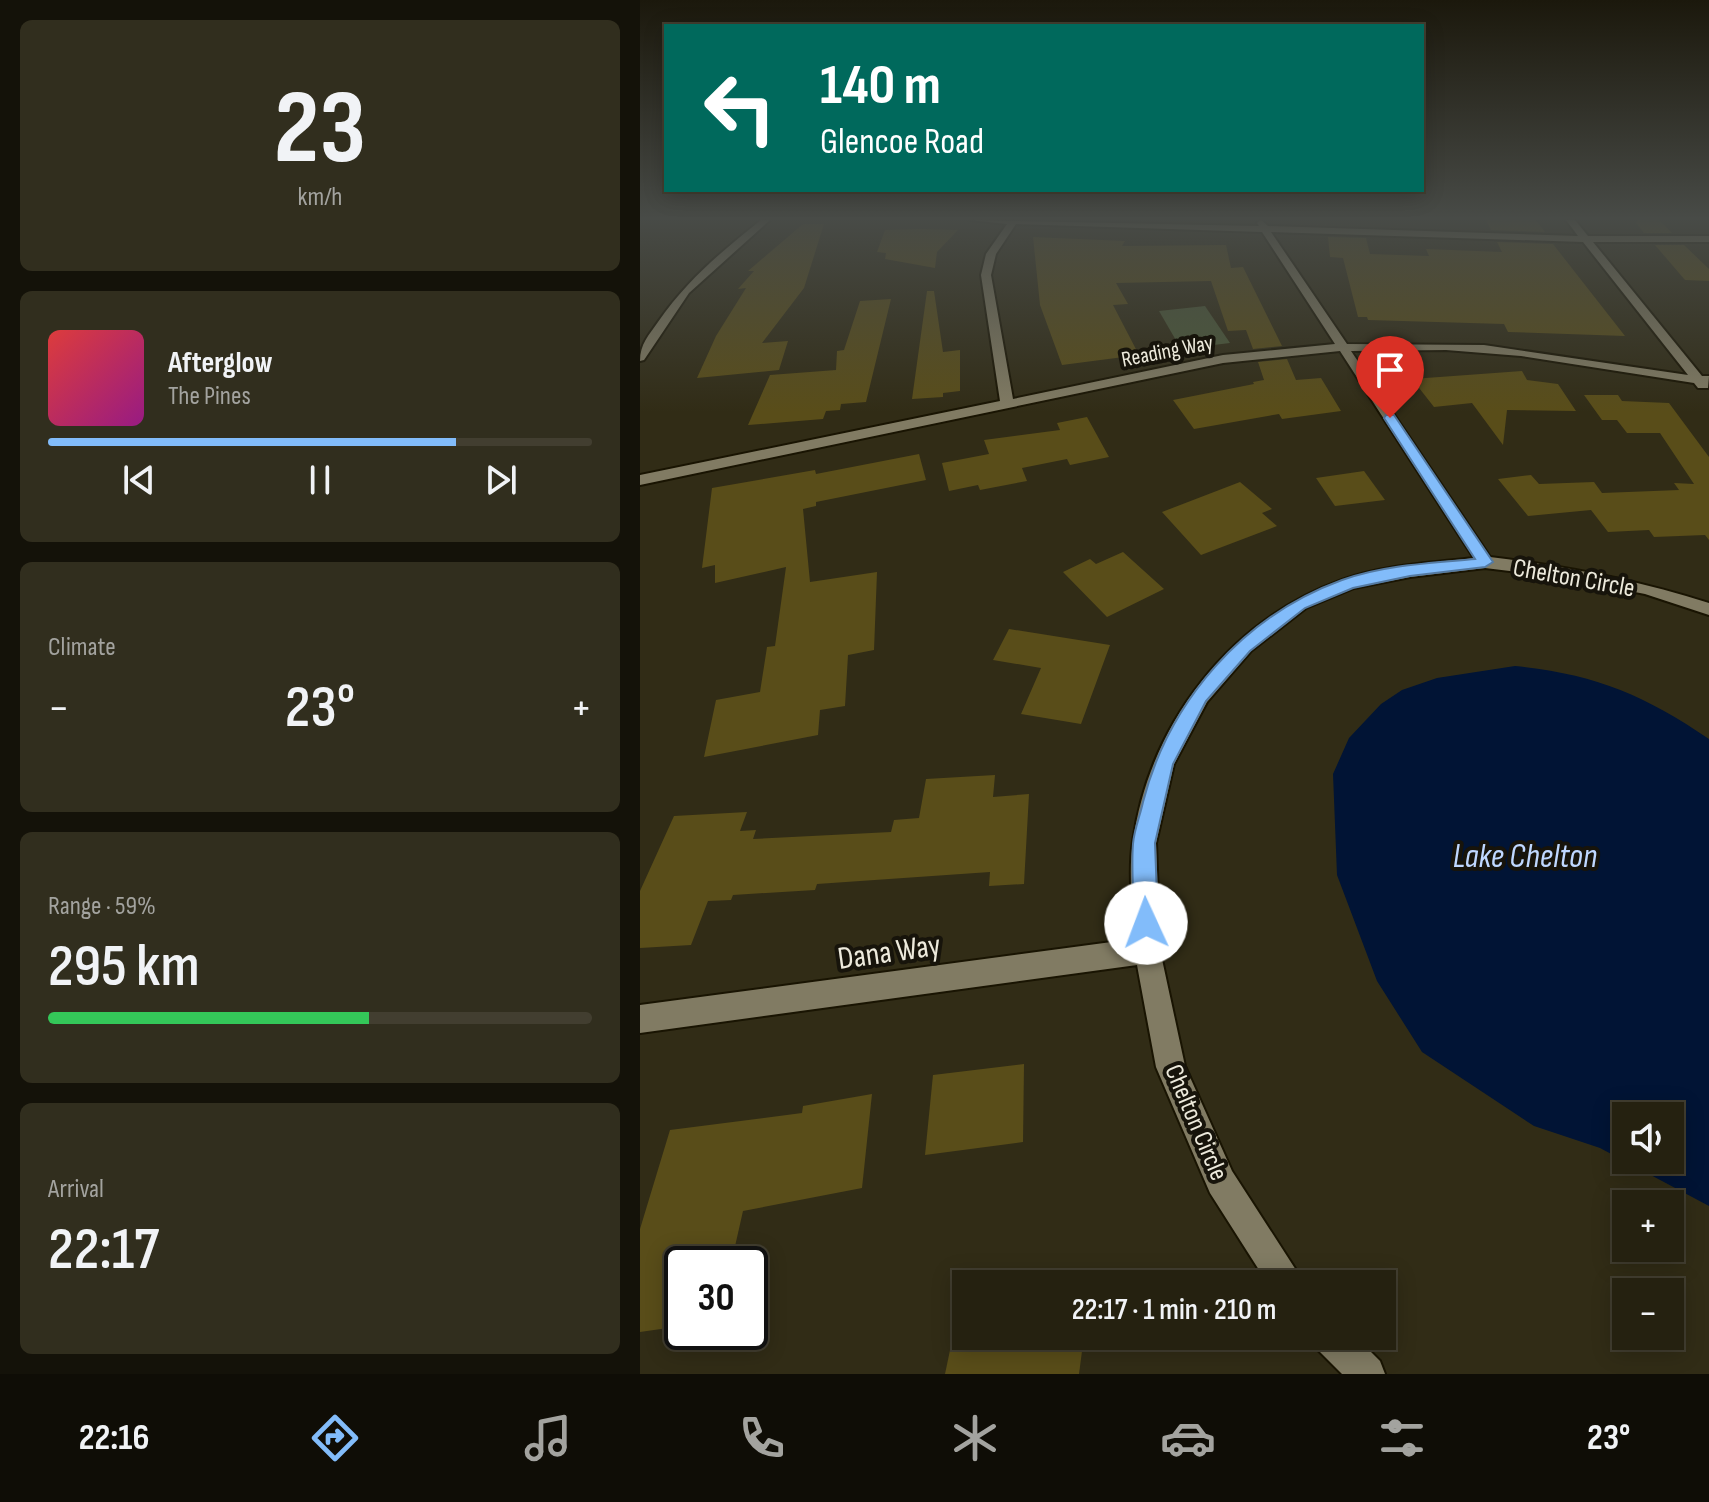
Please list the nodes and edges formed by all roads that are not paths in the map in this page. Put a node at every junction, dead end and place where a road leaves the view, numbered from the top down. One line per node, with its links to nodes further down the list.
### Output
1 (692, 284): 6 (street)
2 (987, 284): 9 (street)
3 (1302, 284): 5 (street)
4 (1623, 284): 7 (street)
5 (1343, 346): 7 (street, Reading Way); 9 (street, Reading Way); 11 (street)
6 (640, 357)
7 (1703, 379): 8 (street)
8 (1709, 393)
9 (1007, 403): 10 (street, Reading Way)
10 (640, 480)
11 (1485, 562): 12 (street, Chelton Circle); 13 (street, Chelton Circle)
12 (1709, 609)
13 (1147, 950): 14 (street, Dana Way); 15 (street, Chelton Circle)
14 (640, 1019)
15 (1279, 1270)
16 (1344, 1350): 17 (street)
17 (1367, 1374)

